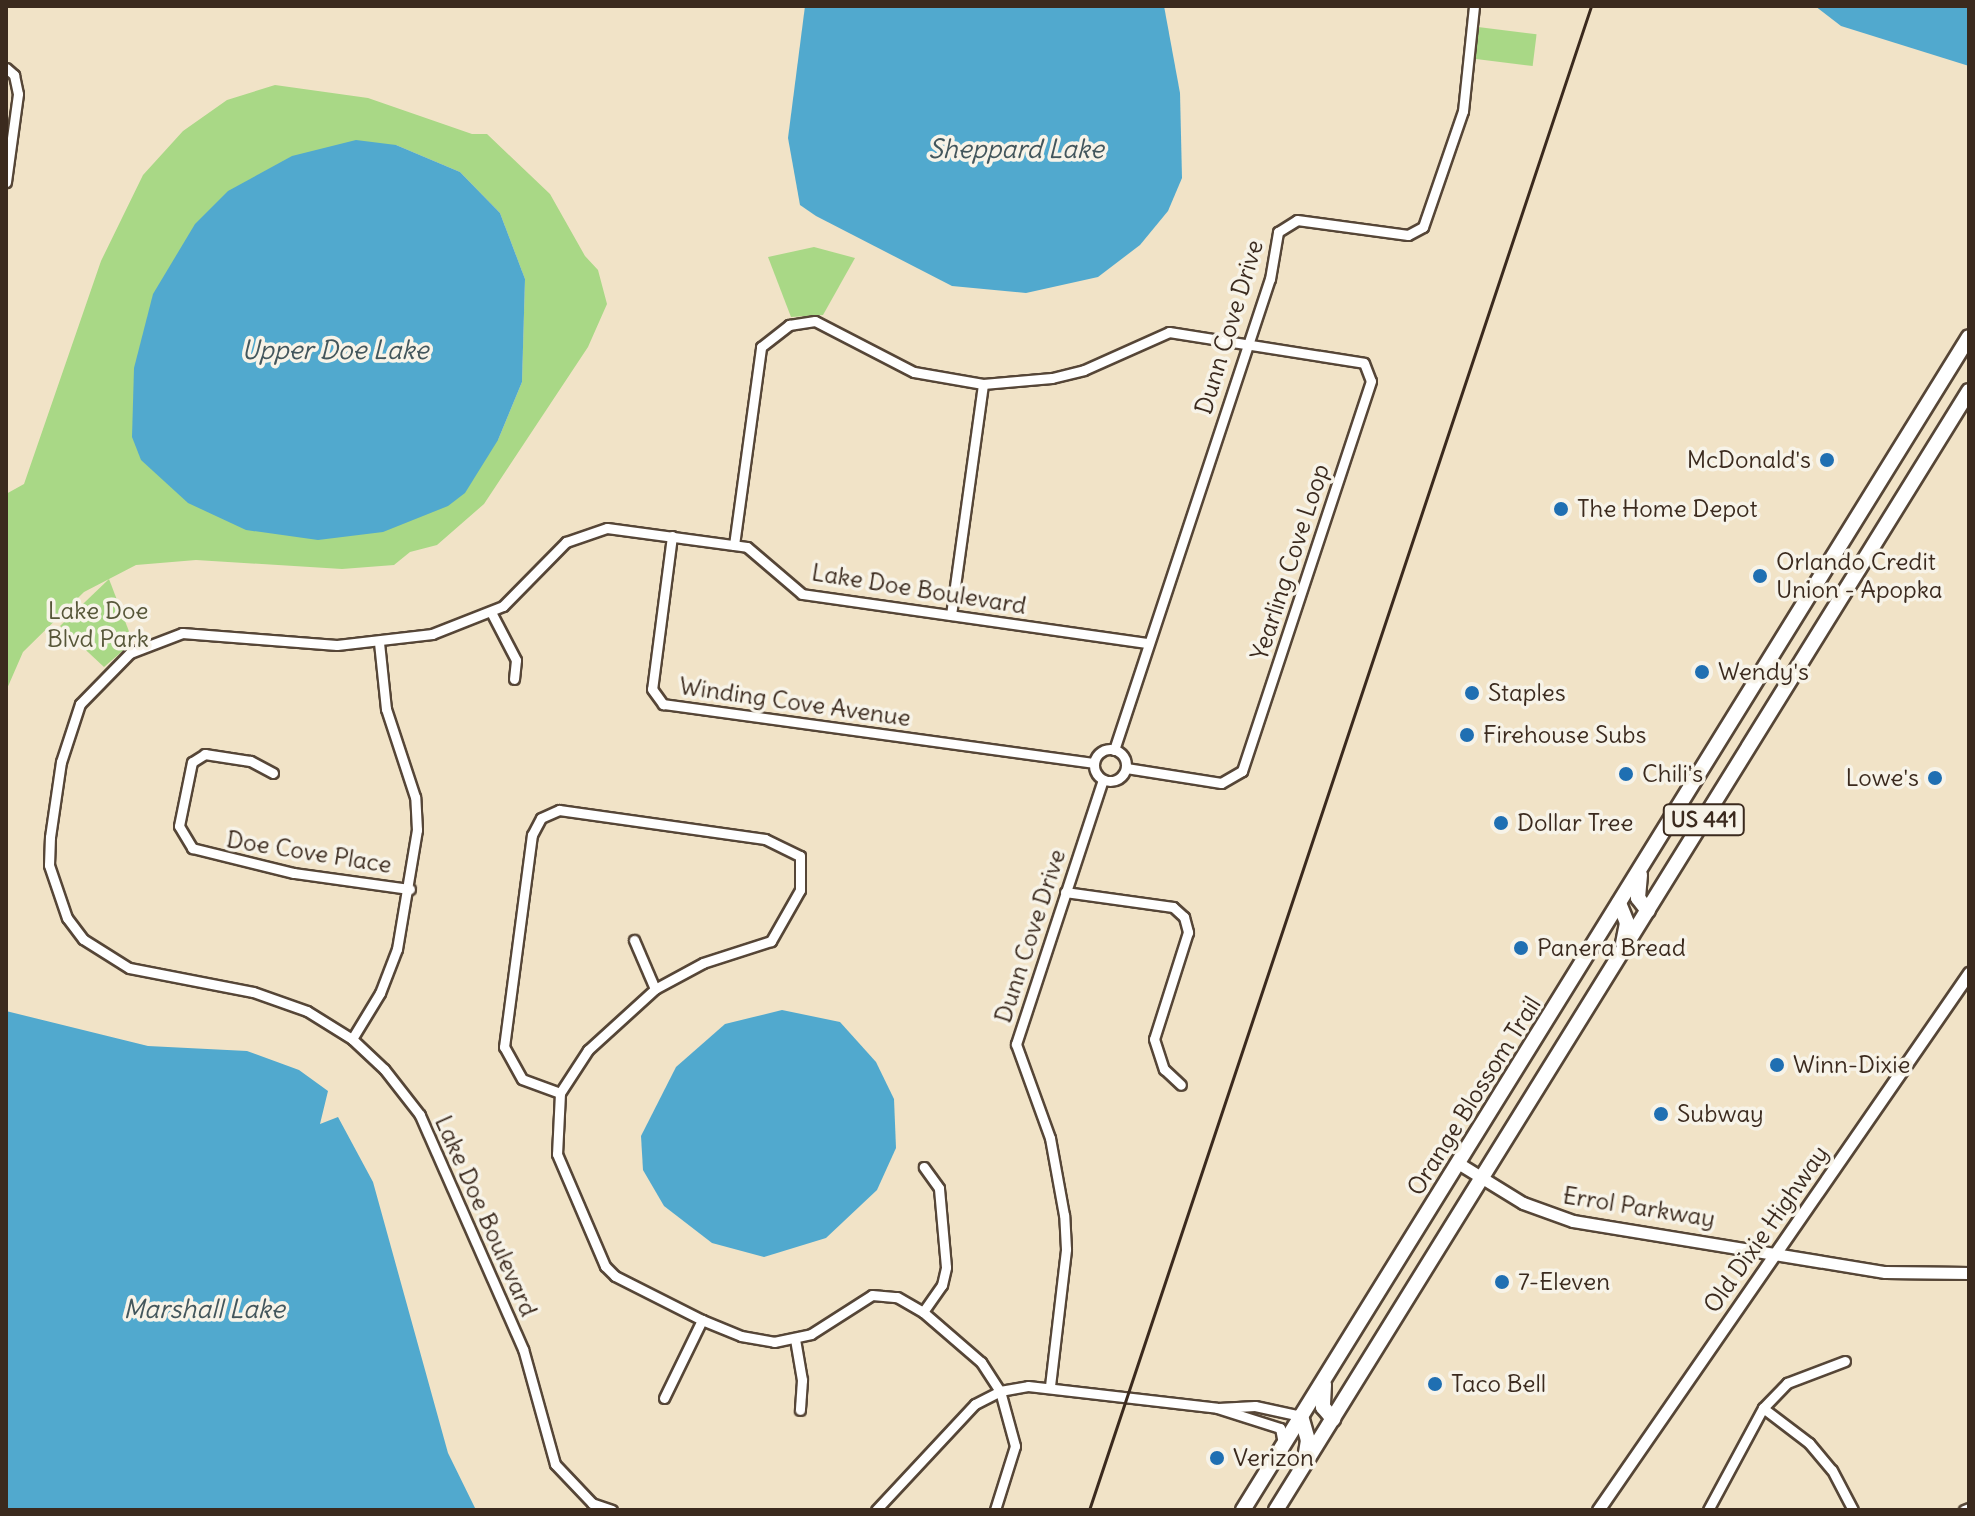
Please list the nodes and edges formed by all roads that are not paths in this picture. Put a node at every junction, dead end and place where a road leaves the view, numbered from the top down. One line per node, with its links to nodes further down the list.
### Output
1 (1474, 6): 5 (street, Dunn Cove Drive)
2 (6, 68): 3 (street)
3 (6, 182)
4 (1969, 337): 20 (main road, Orange Blossom Trail / US 441)
5 (1249, 342): 6 (street); 13 (street, Dunn Cove Drive); 17 (street, Yearling Cove Loop)
6 (983, 384): 9 (street); 11 (street)
7 (1969, 391): 24 (main road, Orange Blossom Trail / US 441)
8 (672, 536): 9 (street, Lake Doe Boulevard); 10 (street, Lake Doe Boulevard); 16 (street, Winding Cove Avenue)
9 (734, 545): 11 (street, Lake Doe Boulevard)
10 (491, 612): 12 (street, Lake Doe Boulevard); 14 (street)
11 (951, 615): 13 (street, Lake Doe Boulevard)
12 (379, 642): 21 (street); 29 (street, Lake Doe Boulevard)
13 (1148, 643): 15 (street, Dunn Cove Drive)
14 (514, 679)
15 (1114, 750): 16 (street); 17 (street)
16 (1094, 763): 19 (street)
17 (1126, 768): 19 (street)
18 (273, 773): 21 (street, Doe Cove Place)
19 (1103, 780): 22 (street, Dunn Cove Drive)
20 (1643, 863): 23 (main road, Orange Blossom Trail / US 441); 24 (main road)
21 (410, 889): 29 (street)
22 (1065, 892): 30 (street); 42 (street, Dunn Cove Drive)
23 (1619, 903): 26 (main road); 32 (main road, Orange Blossom Trail / US 441)
24 (1648, 911): 26 (main road, Orange Blossom Trail / US 441)
25 (634, 940): 28 (street)
26 (1622, 952): 34 (main road, Orange Blossom Trail / US 441)
27 (1969, 973): 35 (street, Old Dixie Highway)
28 (655, 989): 31 (street); 31 (street)
29 (352, 1039): 52 (street, Lake Doe Boulevard)
30 (1181, 1085)
31 (560, 1093): 38 (street)
32 (1458, 1163): 34 (street, Errol Parkway); 41 (main road, Orange Blossom Trail / US 441)
33 (924, 1167): 37 (street)
34 (1482, 1178): 35 (street, Errol Parkway); 49 (main road, Orange Blossom Trail / US 441)
35 (1777, 1251): 36 (street, Errol Parkway); 57 (street, Old Dixie Highway)
36 (1969, 1273)
37 (923, 1312): 39 (street); 43 (street)
38 (702, 1320): 39 (street); 44 (street)
39 (795, 1339): 47 (street)
40 (1845, 1361): 46 (street)
41 (1326, 1376): 48 (main road, Orange Blossom Trail / US 441); 49 (main road)
42 (1050, 1386): 43 (street); 45 (street)
43 (1000, 1391): 53 (street); 54 (street)
44 (664, 1398)
45 (1217, 1408): 48 (street); 50 (street)
46 (1763, 1408): 58 (street); 59 (street)
47 (800, 1410)
48 (1301, 1416): 50 (main road, Orange Blossom Trail / US 441); 51 (main road)
49 (1333, 1419): 51 (main road, Orange Blossom Trail / US 441)
50 (1282, 1447): 55 (main road, Orange Blossom Trail / US 441)
51 (1303, 1467): 56 (main road, Orange Blossom Trail / US 441)
52 (612, 1510)
53 (876, 1510)
54 (995, 1510)
55 (1243, 1510)
56 (1276, 1510)
57 (1598, 1510)
58 (1708, 1510)
59 (1853, 1510)

